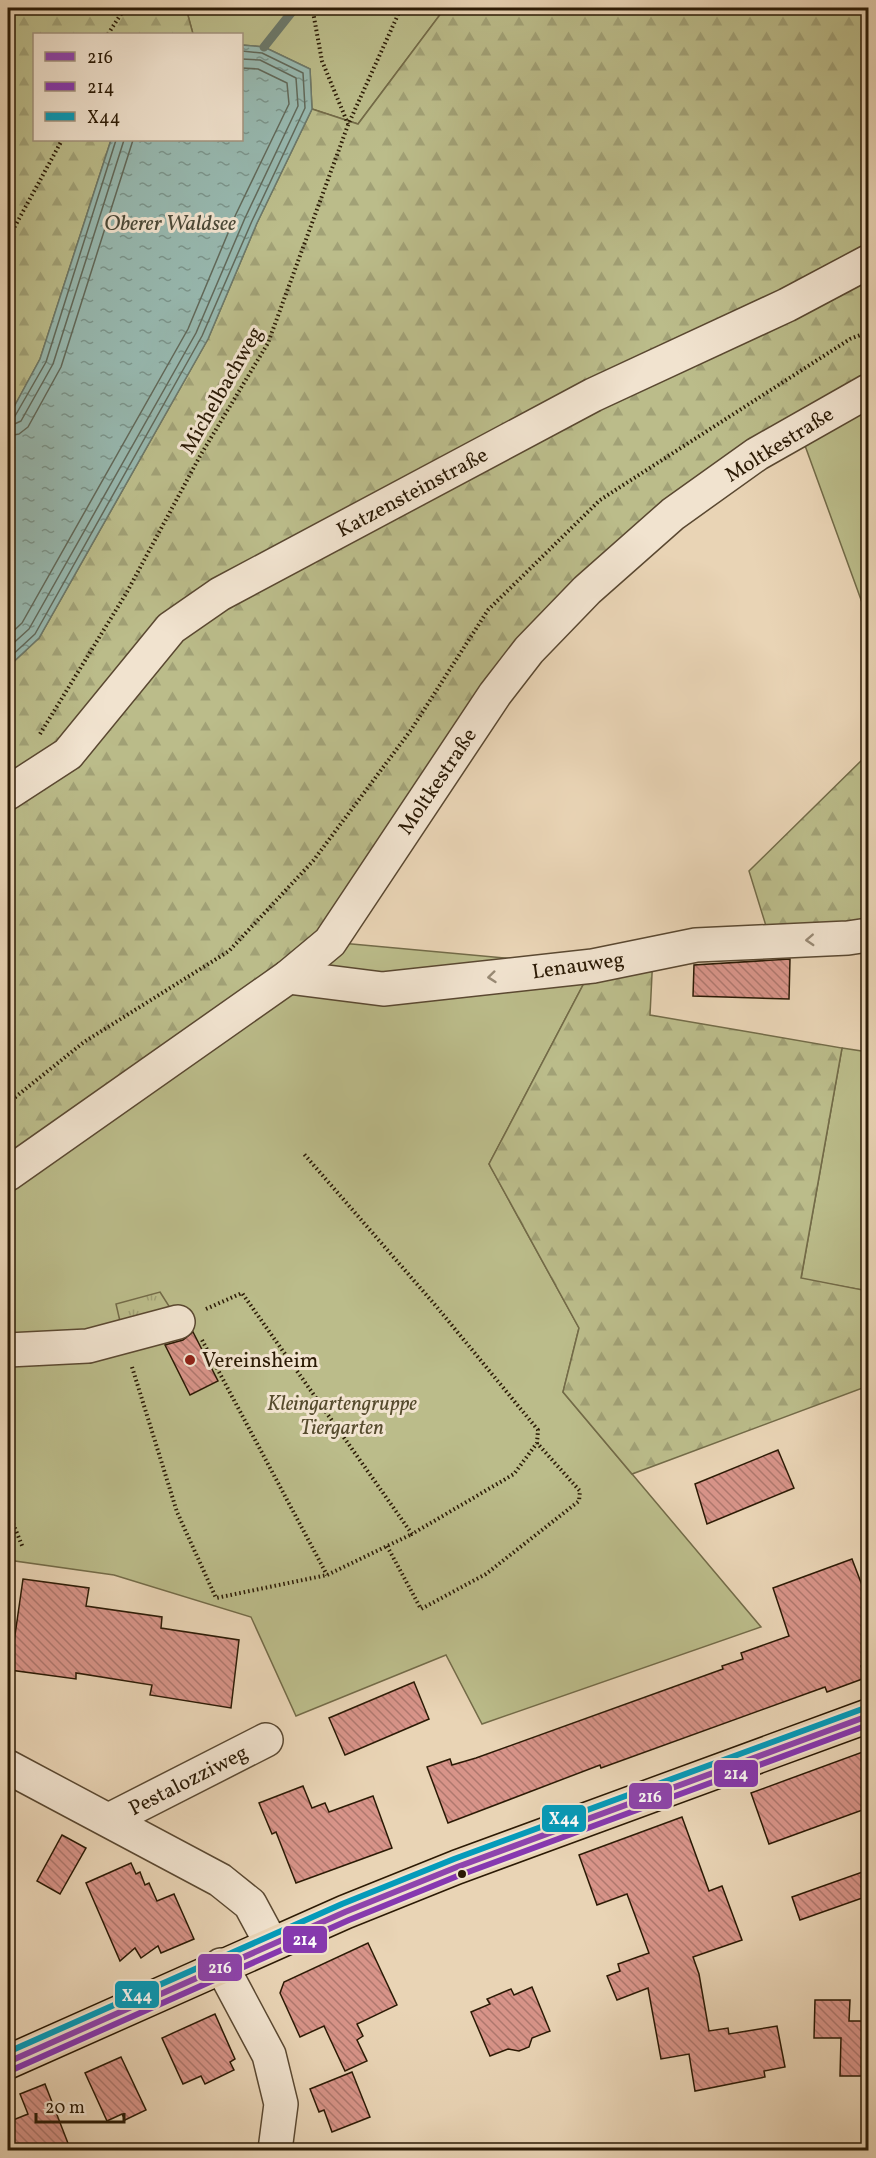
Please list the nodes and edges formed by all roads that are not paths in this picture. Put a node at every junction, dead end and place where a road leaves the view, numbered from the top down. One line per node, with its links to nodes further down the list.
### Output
1 (868, 262): 3 (street, Katzensteinstraße)
2 (868, 390): 5 (street, Moltkestraße)
3 (8, 793)
4 (868, 935): 5 (street, Lenauweg, one-way to 5)
5 (288, 977): 6 (street, Moltkestraße)
6 (8, 1174)
7 (184, 1320): 8 (street)
8 (8, 1350)
9 (868, 1716): 13 (main road)
10 (266, 1740): 12 (street, Pestalozziweg)
11 (8, 1767): 12 (street, Pestalozziweg)
12 (110, 1820): 13 (street, Pestalozziweg)
13 (271, 1943): 14 (main road)
14 (221, 1965): 15 (main road); 16 (street)
15 (8, 2062)
16 (275, 2151)

